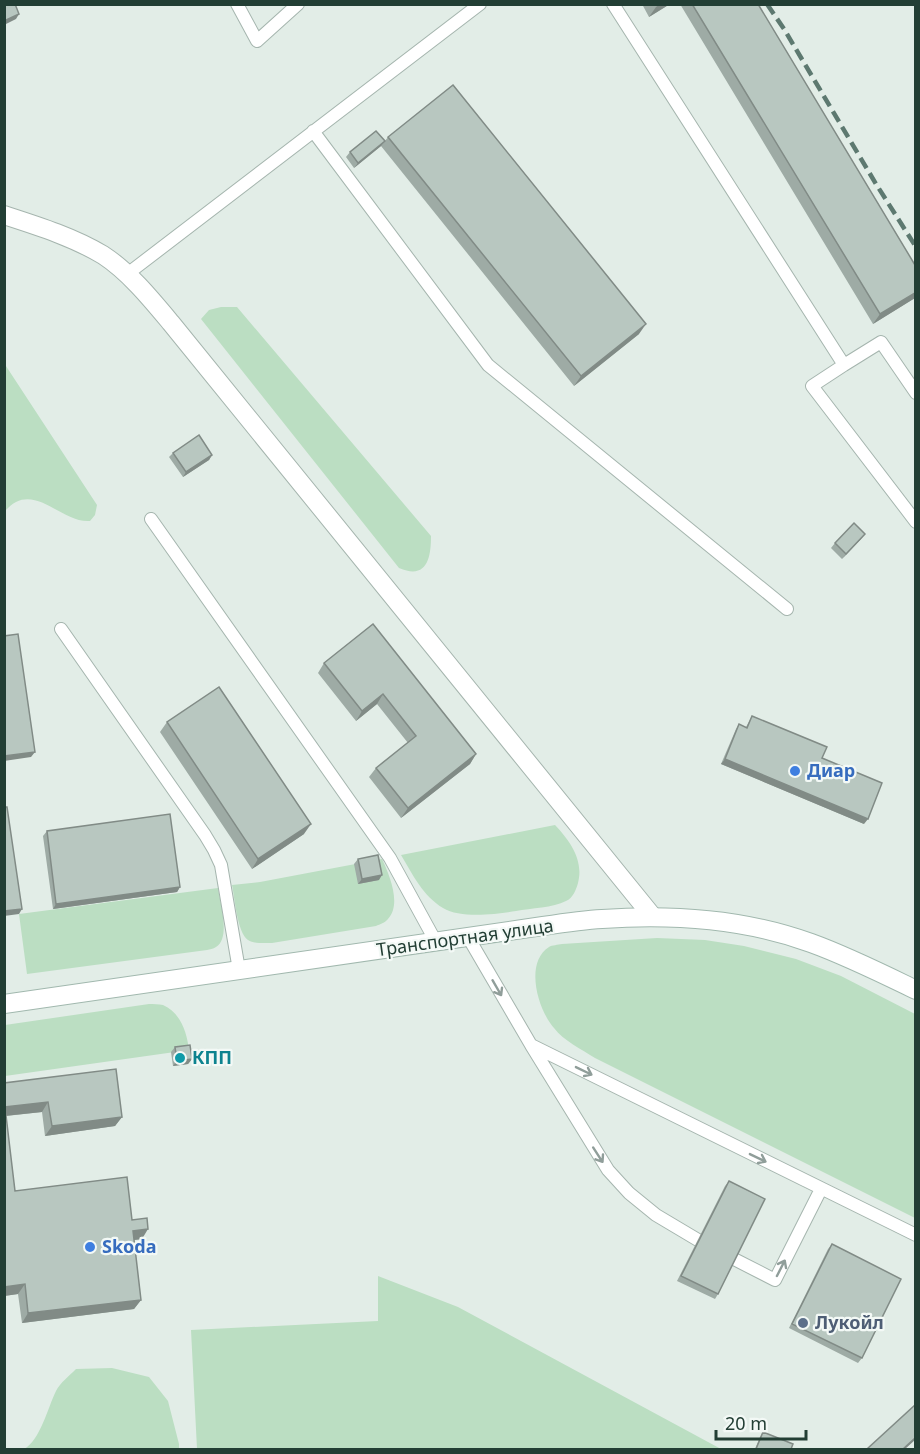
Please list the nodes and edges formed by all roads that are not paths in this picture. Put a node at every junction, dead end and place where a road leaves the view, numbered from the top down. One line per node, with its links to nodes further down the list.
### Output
1 (237, 4): 2 (lane)
2 (298, 4)
3 (480, 4): 5 (lane)
4 (613, 4): 8 (lane)
5 (313, 131): 7 (lane); 12 (lane)
6 (4, 216): 7 (street)
7 (126, 275): 14 (street)
8 (844, 365): 9 (lane); 11 (lane)
9 (915, 393)
10 (151, 519): 16 (lane)
11 (915, 522)
12 (787, 609)
13 (61, 629): 17 (lane)
14 (654, 917): 15 (street, Транспортная улица); 18 (street, Транспортная улица)
15 (468, 937): 16 (street, Транспортная улица); 20 (lane, one-way to 20)
16 (436, 942): 17 (street, Транспортная улица)
17 (239, 970): 19 (street, Транспортная улица)
18 (915, 990)
19 (4, 1004)
20 (531, 1045): 21 (lane, one-way to 21); 23 (lane, one-way to 23)
21 (821, 1189): 22 (lane); 24 (lane, one-way to 21)
22 (915, 1235)
23 (698, 1240)
24 (734, 1259)

